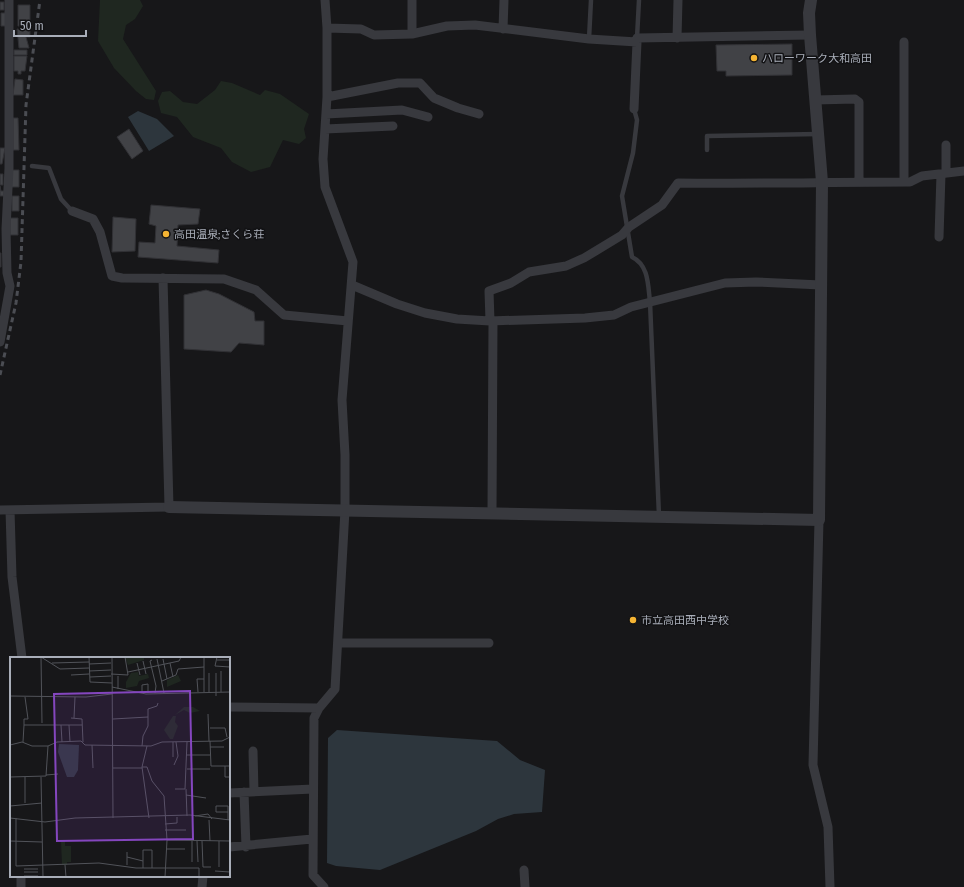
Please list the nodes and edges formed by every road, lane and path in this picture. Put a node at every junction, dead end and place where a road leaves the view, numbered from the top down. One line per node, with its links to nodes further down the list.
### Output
1 (9, 0): 29 (street)
2 (325, 0): 9 (street)
3 (412, 0): 11 (street)
4 (504, 0): 10 (street)
5 (591, 0): 14 (lane)
6 (639, 0): 15 (lane)
7 (678, 0): 13 (street)
8 (811, 0): 12 (street)
9 (327, 28): 11 (street); 17 (street)
10 (503, 29): 11 (street); 14 (street)
11 (412, 34)
12 (810, 35): 13 (street); 18 (street)
13 (676, 38): 15 (street)
14 (589, 39): 15 (street)
15 (637, 40): 19 (street)
16 (904, 42): 34 (street)
17 (327, 97): 20 (street); 21 (street)
18 (815, 100): 25 (street); 33 (street)
19 (634, 109): 36 (lane)
20 (326, 114): 22 (street); 24 (street)
21 (479, 114)
22 (428, 117)
23 (393, 126): 24 (street)
24 (325, 129): 41 (street)
25 (818, 134): 27 (lane); 32 (street)
26 (946, 145): 31 (street)
27 (707, 150)
28 (32, 166): 35 (lane)
29 (5, 169): 37 (street)
30 (964, 171): 31 (street)
31 (943, 173): 34 (street); 38 (street)
32 (822, 182): 33 (street); 36 (street); 42 (street)
33 (860, 182): 34 (street)
34 (904, 182)
35 (72, 211): 40 (street)
36 (629, 227): 43 (lane); 46 (street)
37 (3, 230): 39 (street)
38 (939, 237)
39 (4, 273): 44 (street)
40 (163, 278): 45 (street); 48 (street)
41 (352, 285): 45 (street); 46 (street)
42 (821, 285): 43 (street); 54 (street)
43 (650, 302): 46 (street); 53 (lane)
44 (3, 315): 47 (street)
45 (348, 321): 51 (street)
46 (491, 321): 52 (street)
47 (0, 342)
48 (169, 507): 50 (street); 51 (street)
49 (0, 510): 50 (street)
50 (10, 510): 57 (street)
51 (345, 510): 52 (street); 56 (street)
52 (492, 513): 53 (street)
53 (659, 516): 54 (street)
54 (819, 520): 73 (street)
55 (489, 642): 56 (street)
56 (338, 644): 59 (street)
57 (22, 657)
58 (230, 707): 59 (street)
59 (318, 708): 61 (street)
60 (253, 751): 63 (street)
61 (313, 789): 63 (street); 65 (street)
62 (244, 792): 63 (street); 64 (street); 67 (street)
63 (254, 792)
64 (230, 793)
65 (312, 839): 67 (street); 71 (street)
66 (230, 847): 67 (street)
67 (246, 847)
68 (524, 870): 72 (street)
69 (203, 877): 70 (street)
70 (202, 887)
71 (324, 887)
72 (525, 887)
73 (830, 887)

